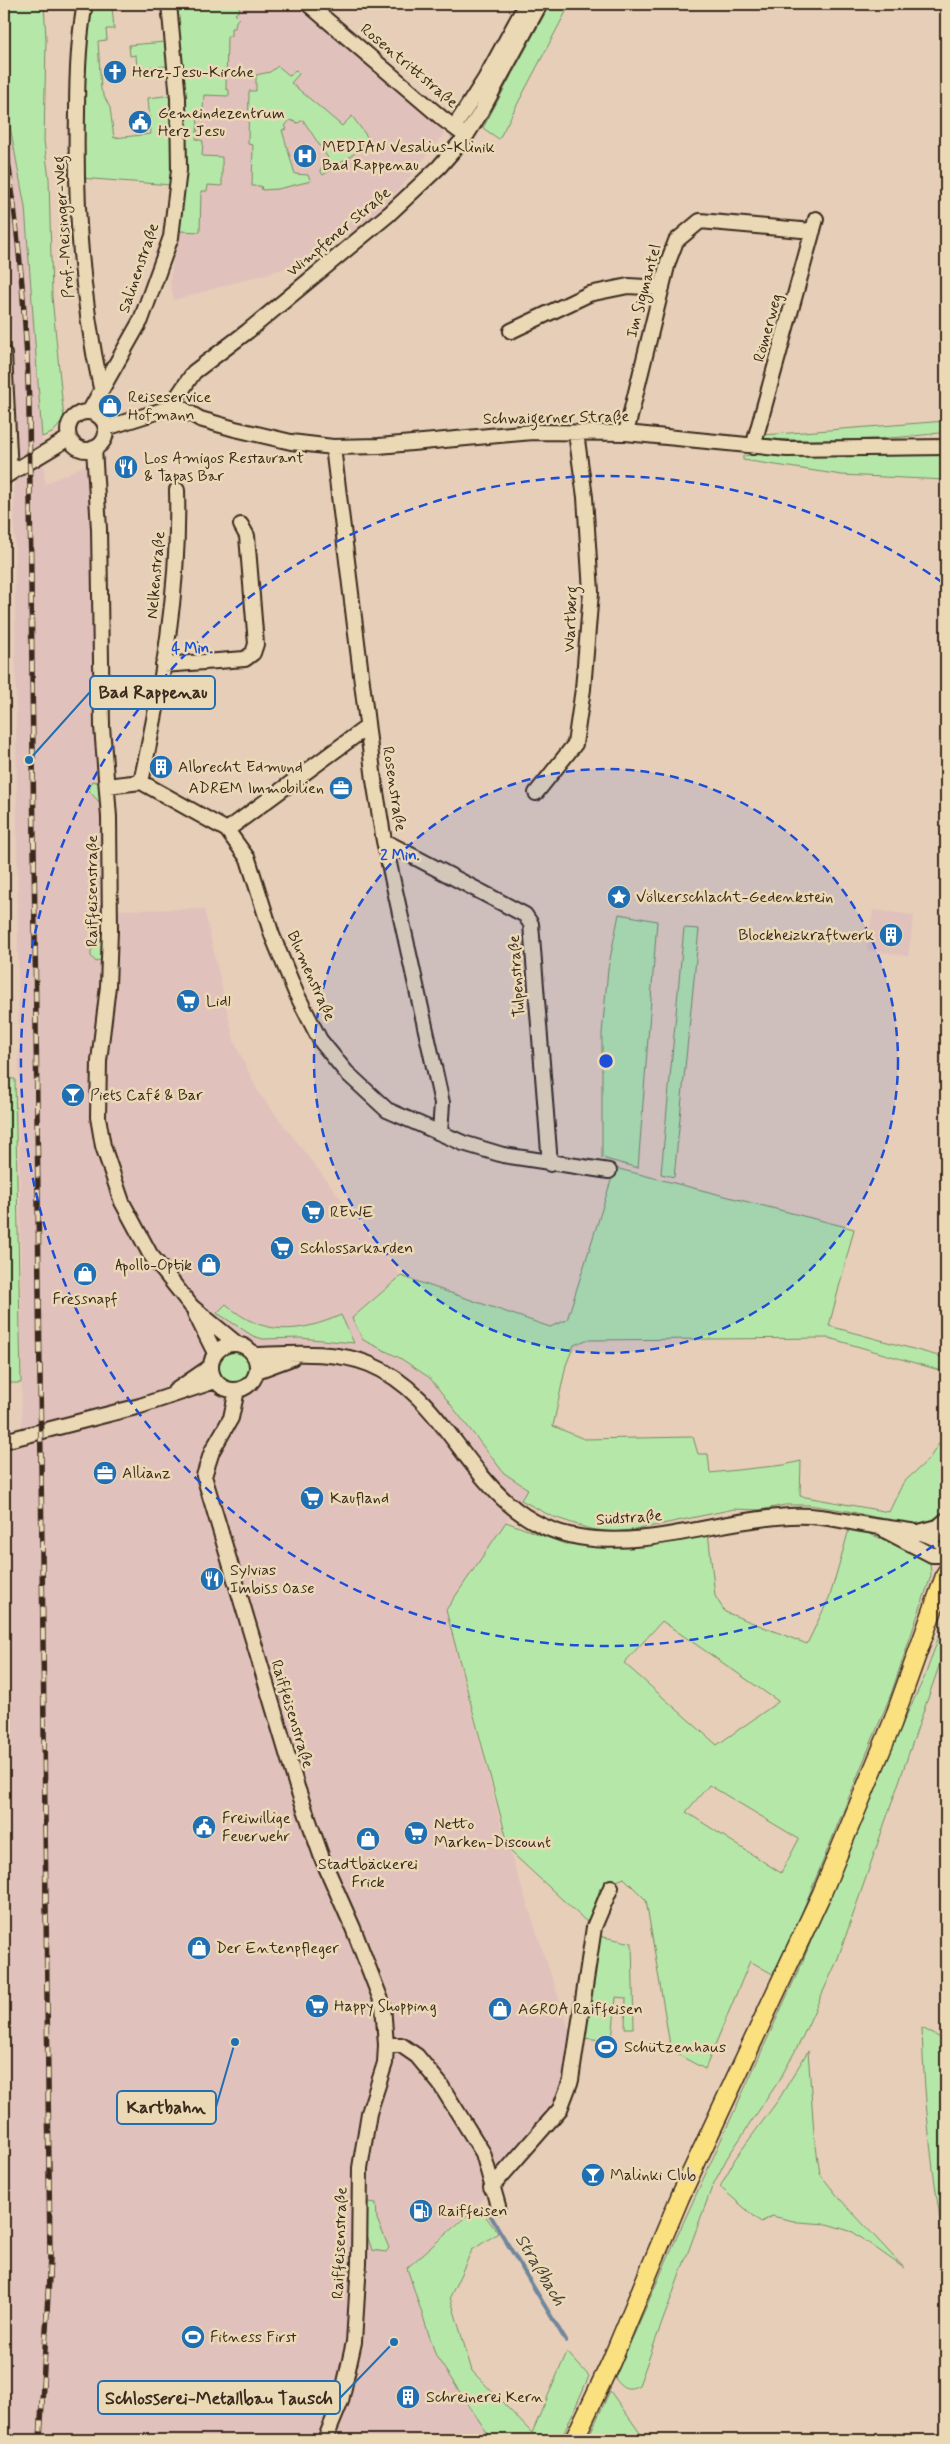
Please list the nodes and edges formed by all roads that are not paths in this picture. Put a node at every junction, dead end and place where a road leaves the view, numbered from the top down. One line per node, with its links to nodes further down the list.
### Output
1 (85, 4): 12 (street, Prof.-Meisinger-Weg)
2 (169, 4): 12 (street, Salinenstraße)
3 (308, 4): 6 (street, Rosentrittstraße)
4 (526, 4): 6 (street)
5 (540, 4): 7 (street, Wimpfener Straße)
6 (455, 126): 7 (street, Rosentrittstraße)
7 (466, 136): 13 (street, Wimpfener Straße)
8 (814, 225): 9 (street, Im Sigmantel); 20 (street, Römerweg)
9 (662, 288): 10 (street); 17 (street, Im Sigmantel)
10 (511, 331)
11 (4, 354): 23 (street)
12 (101, 388): 14 (street, Salinenstraße)
13 (173, 403): 15 (street, Wimpfener Straße); 19 (street, Schwaigerner Straße)
14 (89, 412): 15 (street); 18 (street)
15 (106, 428): 22 (street)
16 (576, 433): 17 (street, Schwaigerner Straße); 19 (street, Schwaigerner Straße); 30 (street, Wartberg)
17 (626, 433): 20 (street, Schwaigerner Straße)
18 (69, 438): 22 (street); 23 (street)
19 (333, 447): 27 (street, Rosenstraße)
20 (753, 447): 21 (street, Schwaigerner Straße)
21 (946, 447)
22 (94, 448): 29 (street, Raiffeisenstraße)
23 (7, 475)
24 (177, 490): 26 (street, Nelkenstraße)
25 (241, 525): 26 (street)
26 (163, 665): 28 (street, Nelkenstraße)
27 (367, 727): 31 (street); 32 (street, Rosenstraße)
28 (141, 782): 29 (street); 31 (street, Blumenstraße)
29 (107, 786): 36 (street, Raiffeisenstraße)
30 (536, 793)
31 (227, 830): 33 (street, Blumenstraße)
32 (384, 841): 33 (street, Rosenstraße); 34 (street, Tulpenstraße)
33 (440, 1132): 34 (street, Blumenstraße)
34 (550, 1164): 35 (street, Blumenstraße)
35 (610, 1171)
36 (192, 1308): 37 (street, Raiffeisenstraße); 38 (street, Raiffeisenstraße)
37 (236, 1343): 38 (street); 40 (street, Raiffeisenstraße)
38 (215, 1353): 41 (street)
39 (302, 1354): 40 (street, Südstraße); 42 (street, Südstraße); 48 (street, Südstraße)
40 (254, 1355): 42 (street)
41 (210, 1367): 43 (street); 45 (street)
42 (257, 1371): 44 (street)
43 (215, 1381): 44 (street); 45 (street)
44 (237, 1390): 54 (street, Raiffeisenstraße)
45 (167, 1397): 46 (street)
46 (4, 1441)
47 (946, 1520): 49 (street, Südstraße)
48 (877, 1527): 49 (street, Südstraße); 51 (street, Südstraße)
49 (919, 1532): 50 (street, Südstraße)
50 (946, 1547)
51 (939, 1555): 52 (street, Südstraße)
52 (944, 1579): 58 (main road)
53 (611, 1886): 55 (street)
54 (386, 2045): 55 (street); 57 (street, Raiffeisenstraße)
55 (492, 2188): 56 (street)
56 (498, 2206)
57 (325, 2440)
58 (574, 2440)

